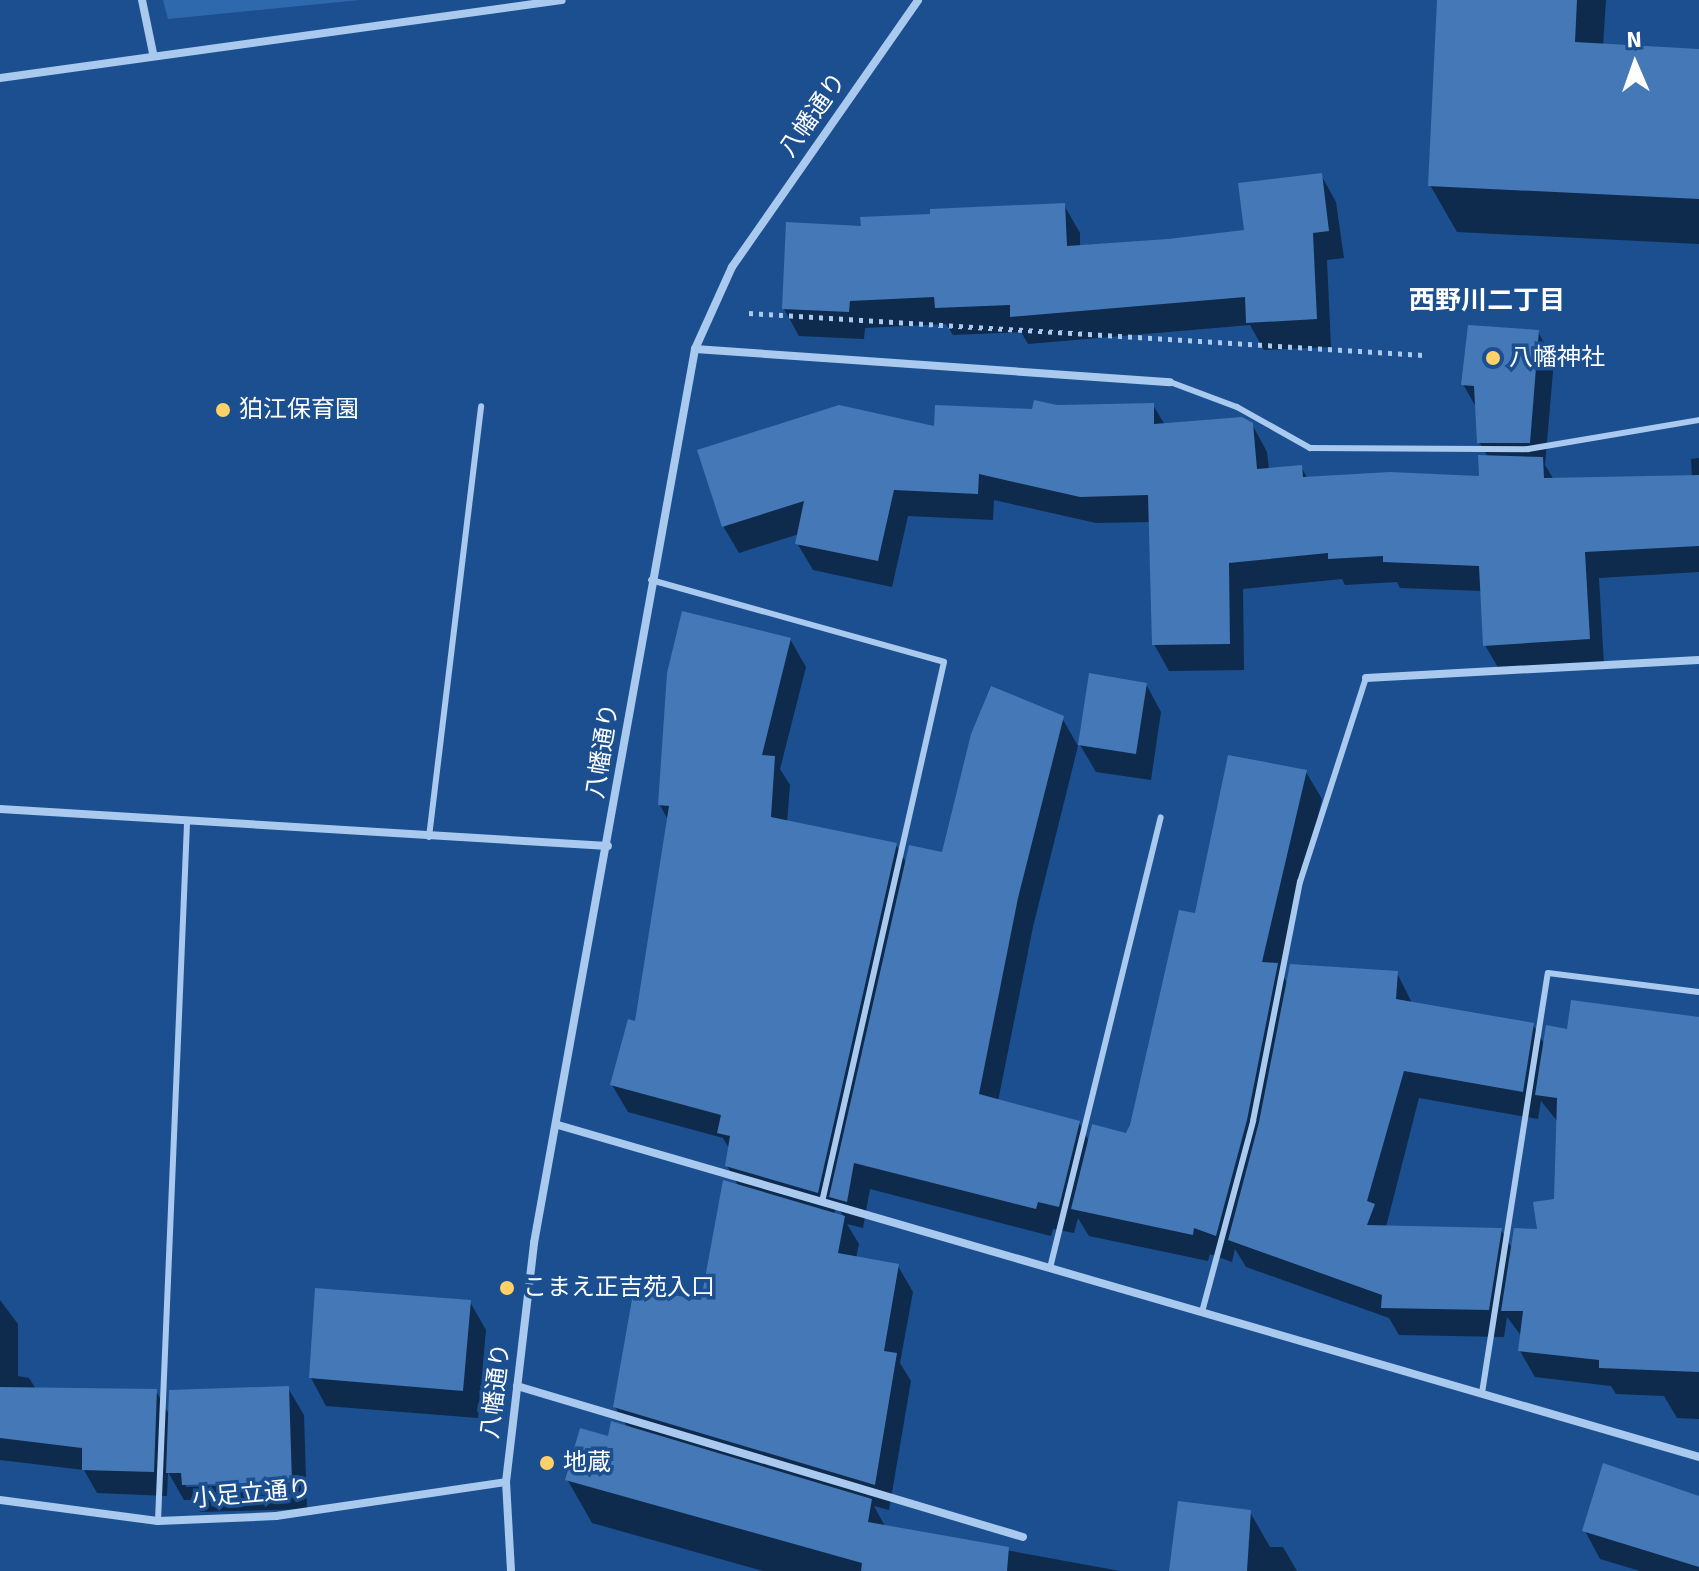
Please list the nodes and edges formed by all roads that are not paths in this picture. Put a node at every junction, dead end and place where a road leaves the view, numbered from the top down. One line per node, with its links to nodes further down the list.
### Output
1 (142, 0): 4 (street)
2 (562, 0): 4 (street)
3 (918, 0): 6 (street, 八幡通り)
4 (153, 53): 5 (street)
5 (0, 78)
6 (695, 349): 7 (street); 10 (street, 八幡通り)
7 (1170, 382): 9 (lane)
8 (481, 406): 16 (lane)
9 (1699, 420)
10 (651, 580): 17 (street, 八幡通り); 20 (lane)
11 (1699, 660): 12 (street)
12 (1366, 678): 22 (lane)
13 (0, 809): 15 (street)
14 (1161, 817): 21 (lane)
15 (187, 822): 16 (street); 28 (lane)
16 (429, 837): 17 (street)
17 (608, 846): 19 (street, 八幡通り)
18 (1699, 992): 24 (lane)
19 (558, 1125): 20 (street); 23 (street, 八幡通り)
20 (822, 1202): 21 (street)
21 (1050, 1268): 22 (street)
22 (1202, 1312): 24 (street)
23 (517, 1386): 26 (street, 八幡通り); 29 (street)
24 (1482, 1393): 25 (street)
25 (1699, 1457)
26 (506, 1482): 28 (street, 小足立通り); 30 (street, 八幡通り)
27 (0, 1500): 28 (street, 小足立通り)
28 (158, 1521)
29 (1023, 1537)
30 (511, 1571)

